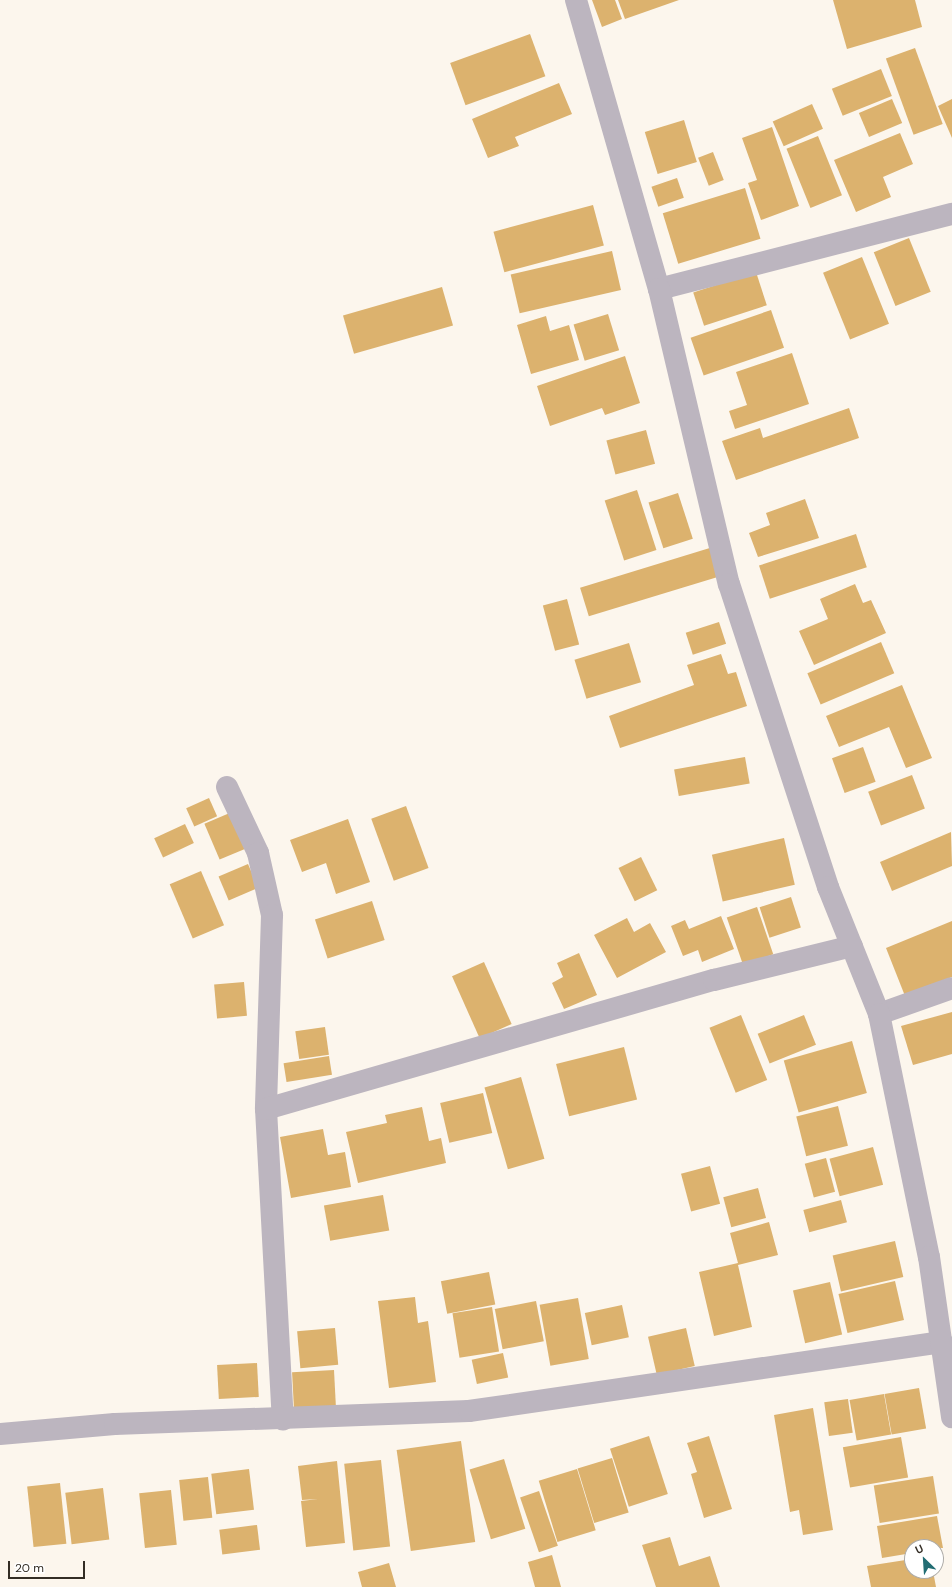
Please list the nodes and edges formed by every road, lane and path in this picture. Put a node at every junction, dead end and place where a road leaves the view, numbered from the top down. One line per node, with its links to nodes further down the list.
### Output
1 (576, 0): 3 (street)
2 (952, 214): 3 (street)
3 (659, 289): 5 (street)
4 (227, 787): 8 (street)
5 (852, 946): 7 (street); 8 (street)
6 (952, 988): 7 (street)
7 (879, 1014): 9 (street)
8 (266, 1109): 11 (street)
9 (942, 1342): 10 (street); 11 (street)
10 (952, 1417)
11 (283, 1420): 12 (street)
12 (0, 1434)

